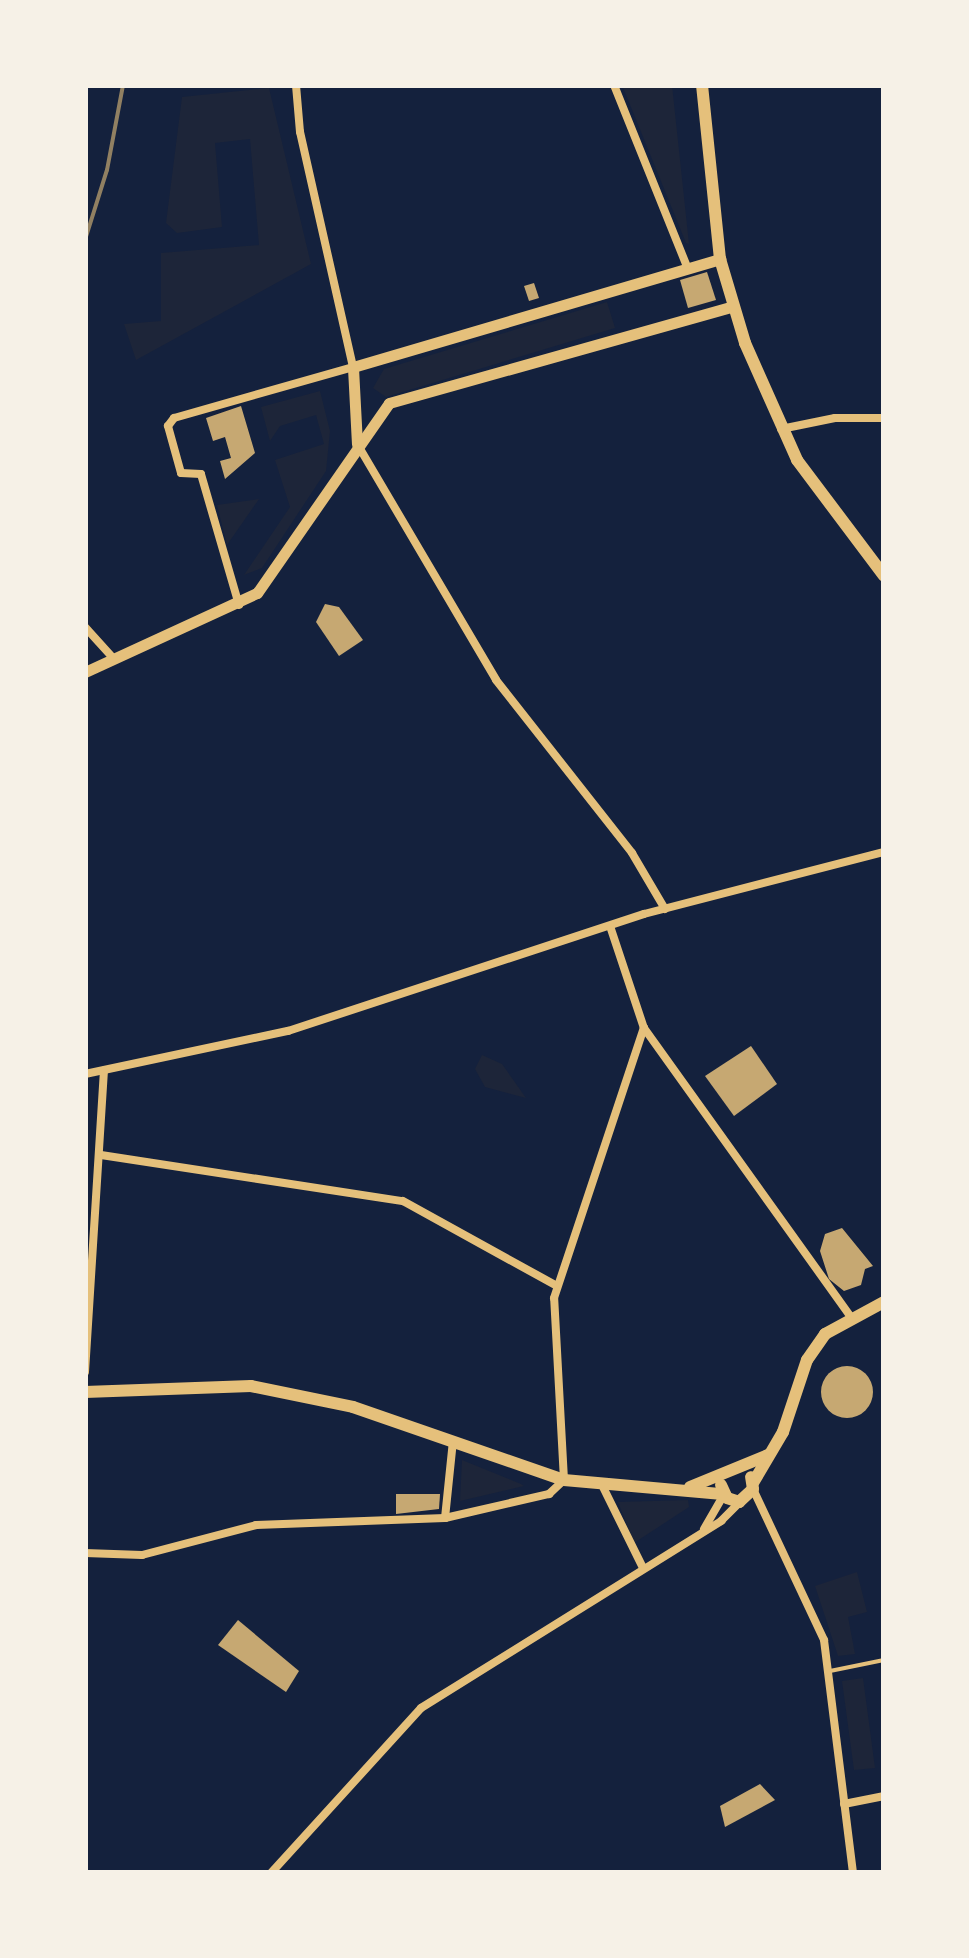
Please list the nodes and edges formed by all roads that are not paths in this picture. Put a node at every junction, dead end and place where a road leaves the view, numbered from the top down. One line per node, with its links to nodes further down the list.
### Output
1 (296, 85): 7 (street)
2 (614, 85): 5 (street)
3 (702, 85): 4 (main road)
4 (720, 259): 5 (main road); 6 (main road)
5 (688, 269): 7 (main road)
6 (734, 306): 9 (main road); 10 (main road)
7 (353, 367): 10 (main road); 12 (street)
8 (884, 418): 9 (street)
9 (781, 429): 11 (main road)
10 (357, 444): 12 (main road); 17 (street)
11 (884, 576)
12 (239, 606): 14 (main road)
13 (85, 627): 14 (street)
14 (114, 659): 15 (main road)
15 (85, 672)
16 (884, 852): 17 (street)
17 (665, 909): 18 (street)
18 (610, 926): 19 (street); 20 (street)
19 (644, 1028): 23 (street); 25 (street)
20 (104, 1071): 21 (street); 22 (street)
21 (85, 1074)
22 (100, 1155): 23 (street); 26 (street)
23 (557, 1286): 32 (street)
24 (884, 1302): 25 (main road)
25 (850, 1316): 29 (main road)
26 (85, 1372)
27 (85, 1392): 28 (main road)
28 (453, 1442): 32 (main road); 37 (street)
29 (771, 1453): 30 (main road); 35 (main road)
30 (741, 1470): 31 (main road); 35 (main road)
31 (724, 1476): 34 (main road); 36 (main road)
32 (564, 1480): 33 (main road); 37 (street)
33 (603, 1486): 34 (main road); 40 (street)
34 (683, 1490): 36 (main road)
35 (748, 1493): 36 (main road); 38 (street); 42 (street)
36 (723, 1494): 38 (street)
37 (444, 1518): 39 (street)
38 (704, 1529): 40 (street)
39 (85, 1554)
40 (642, 1566): 45 (street)
41 (884, 1660): 42 (lane)
42 (829, 1671): 44 (street)
43 (884, 1796): 44 (street)
44 (844, 1804): 46 (street)
45 (272, 1873)
46 (853, 1873)

